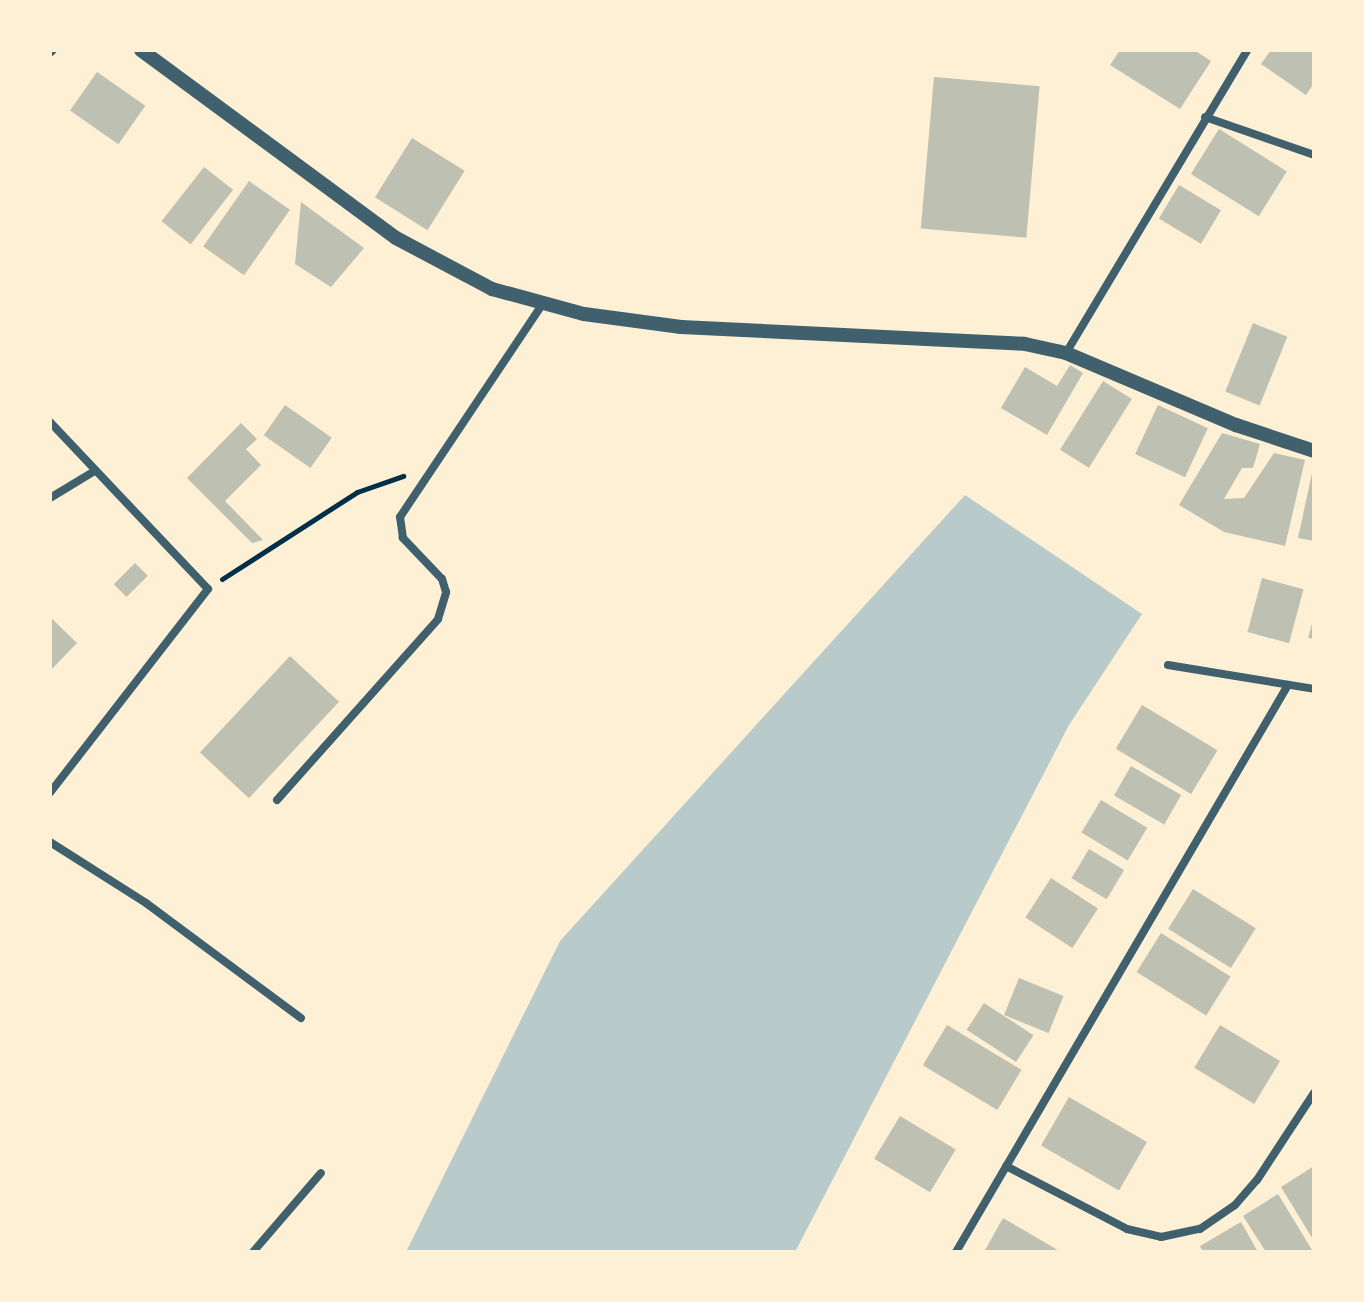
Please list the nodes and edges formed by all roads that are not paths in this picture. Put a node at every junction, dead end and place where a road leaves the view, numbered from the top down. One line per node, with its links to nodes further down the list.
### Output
1 (141, 50): 5 (street)
2 (1247, 50): 3 (street)
3 (1205, 117): 4 (street); 6 (street)
4 (1314, 155)
5 (542, 305): 6 (street); 15 (street)
6 (1066, 353): 8 (street)
7 (50, 422): 9 (street)
8 (1314, 451)
9 (93, 472): 10 (street); 14 (street)
10 (50, 498)
11 (1168, 665): 12 (street)
12 (1288, 685): 13 (street); 19 (street)
13 (1314, 689)
14 (50, 793)
15 (277, 800)
16 (50, 842): 17 (street)
17 (301, 1018)
18 (1314, 1093): 19 (street)
19 (1006, 1166): 22 (street)
20 (321, 1173): 21 (street)
21 (253, 1252)
22 (956, 1252)

